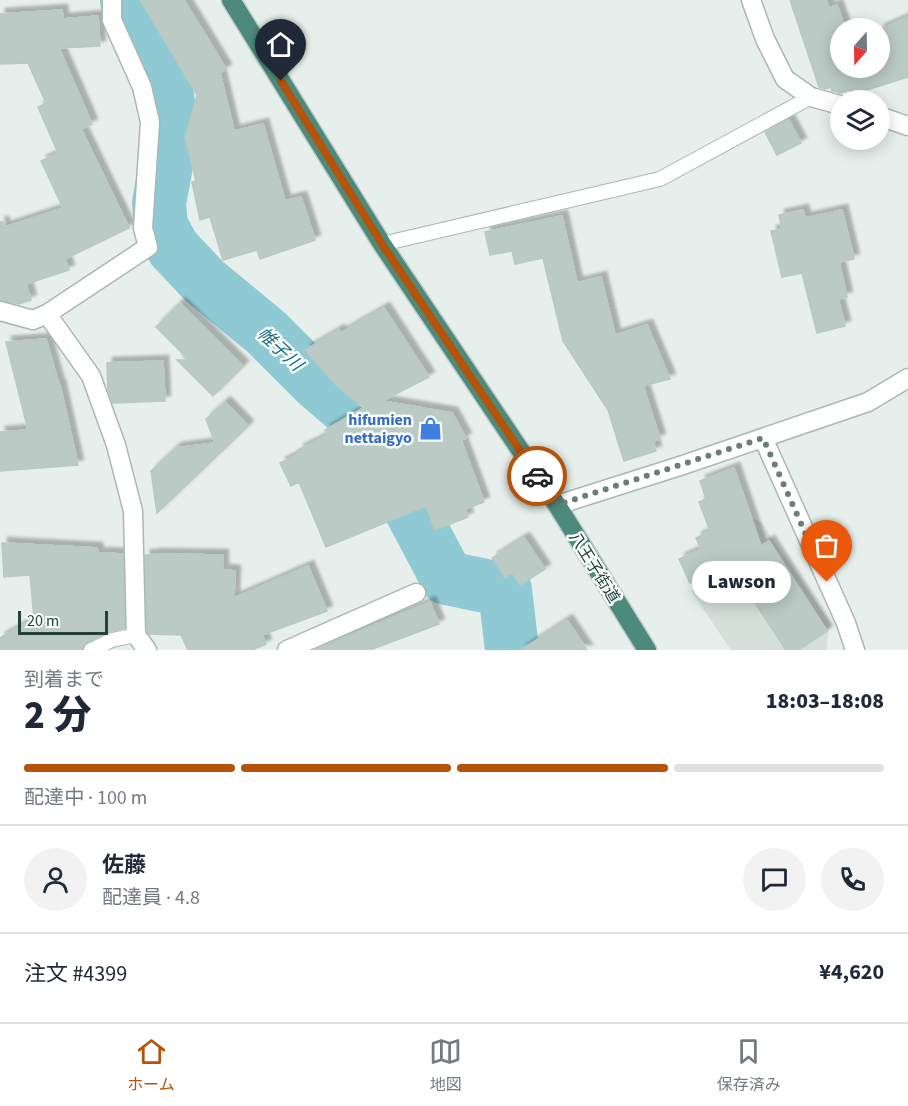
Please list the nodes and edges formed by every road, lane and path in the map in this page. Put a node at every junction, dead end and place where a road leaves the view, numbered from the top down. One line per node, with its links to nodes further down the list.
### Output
1 (112, 0): 10 (street)
2 (231, 0): 8 (highway, 八王子街道)
3 (751, 0): 4 (street)
4 (811, 97): 5 (street); 8 (lane)
5 (830, 102)
6 (890, 120): 7 (street)
7 (908, 126)
8 (382, 244): 13 (highway, 八王子街道)
9 (0, 310): 10 (street)
10 (47, 314): 15 (street)
11 (908, 378): 12 (street)
12 (763, 438): 13 (street); 20 (street)
13 (557, 505): 19 (highway, 八王子街道)
14 (416, 593): 18 (street)
15 (136, 635): 16 (lane); 17 (street)
16 (91, 650)
17 (147, 650)
18 (287, 650)
19 (647, 650)
20 (855, 650)

